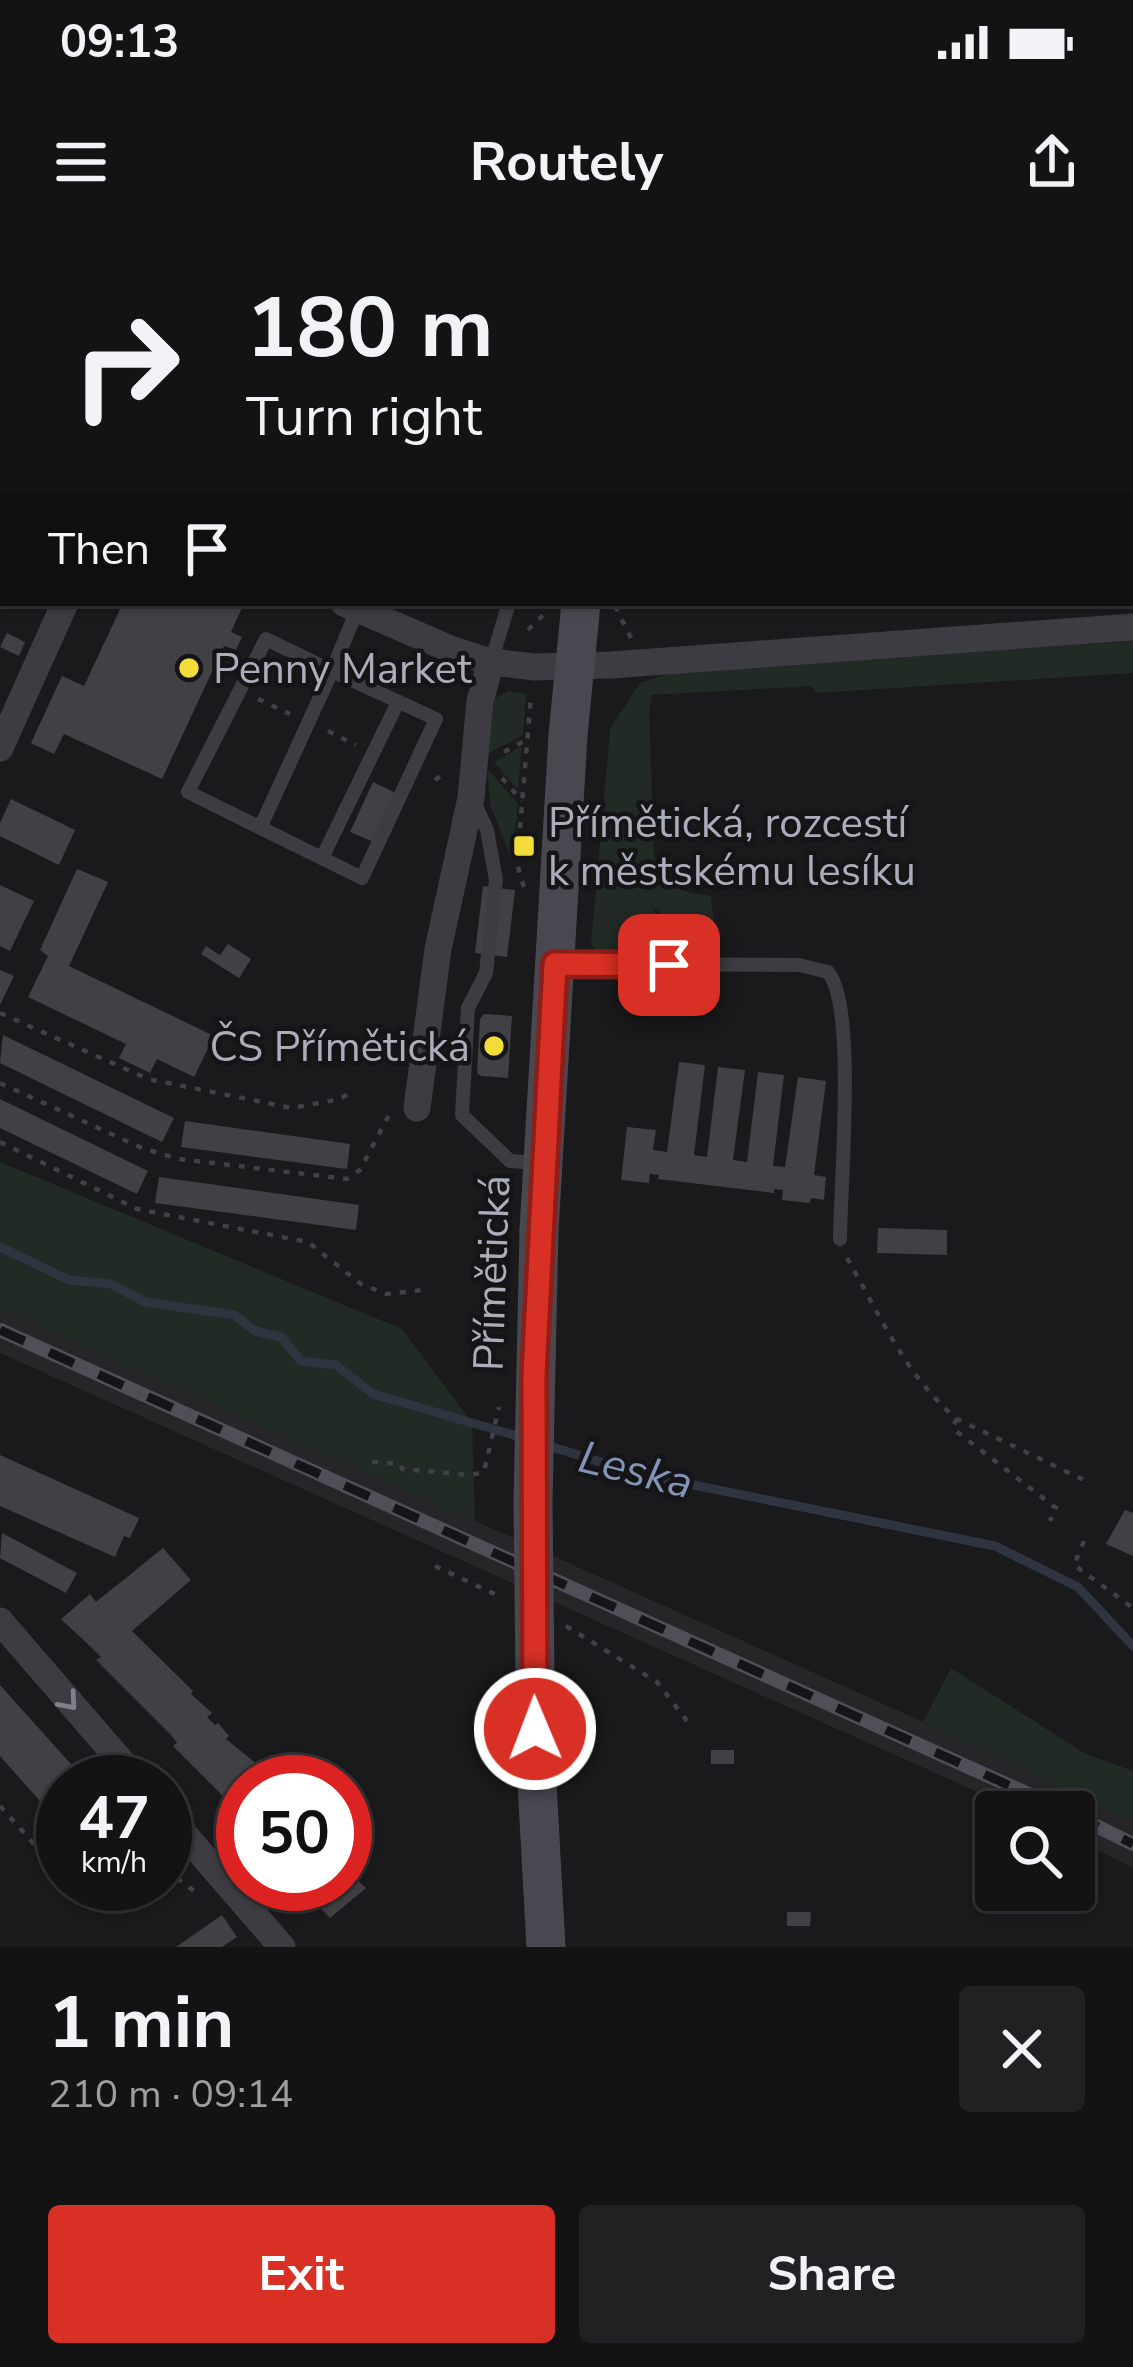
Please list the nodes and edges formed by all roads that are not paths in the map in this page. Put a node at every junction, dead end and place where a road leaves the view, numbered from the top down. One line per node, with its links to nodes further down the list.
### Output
1 (64, 606): 10 (street)
2 (508, 606): 6 (lane)
3 (581, 606): 7 (main road, Přímětická)
4 (351, 607): 6 (street); 8 (lane)
5 (1133, 627): 7 (street)
6 (491, 662): 7 (street); 11 (street)
7 (574, 666): 14 (main road, Přímětická)
8 (332, 670): 9 (lane); 12 (lane); 12 (lane)
9 (398, 702): 13 (lane); 13 (lane)
10 (0, 748)
11 (472, 798): 15 (street); 16 (lane)
12 (260, 828): 13 (lane)
13 (322, 858)
14 (555, 964): 16 (main road, Přímětická); 17 (lane)
15 (406, 1105)
16 (543, 1164): 22 (main road, Přímětická, bridge)
17 (840, 1239)
18 (0, 1622): 19 (street, one-way to 19)
19 (116, 1755)
20 (192, 1847): 21 (street)
21 (266, 1942)
22 (546, 1947)

